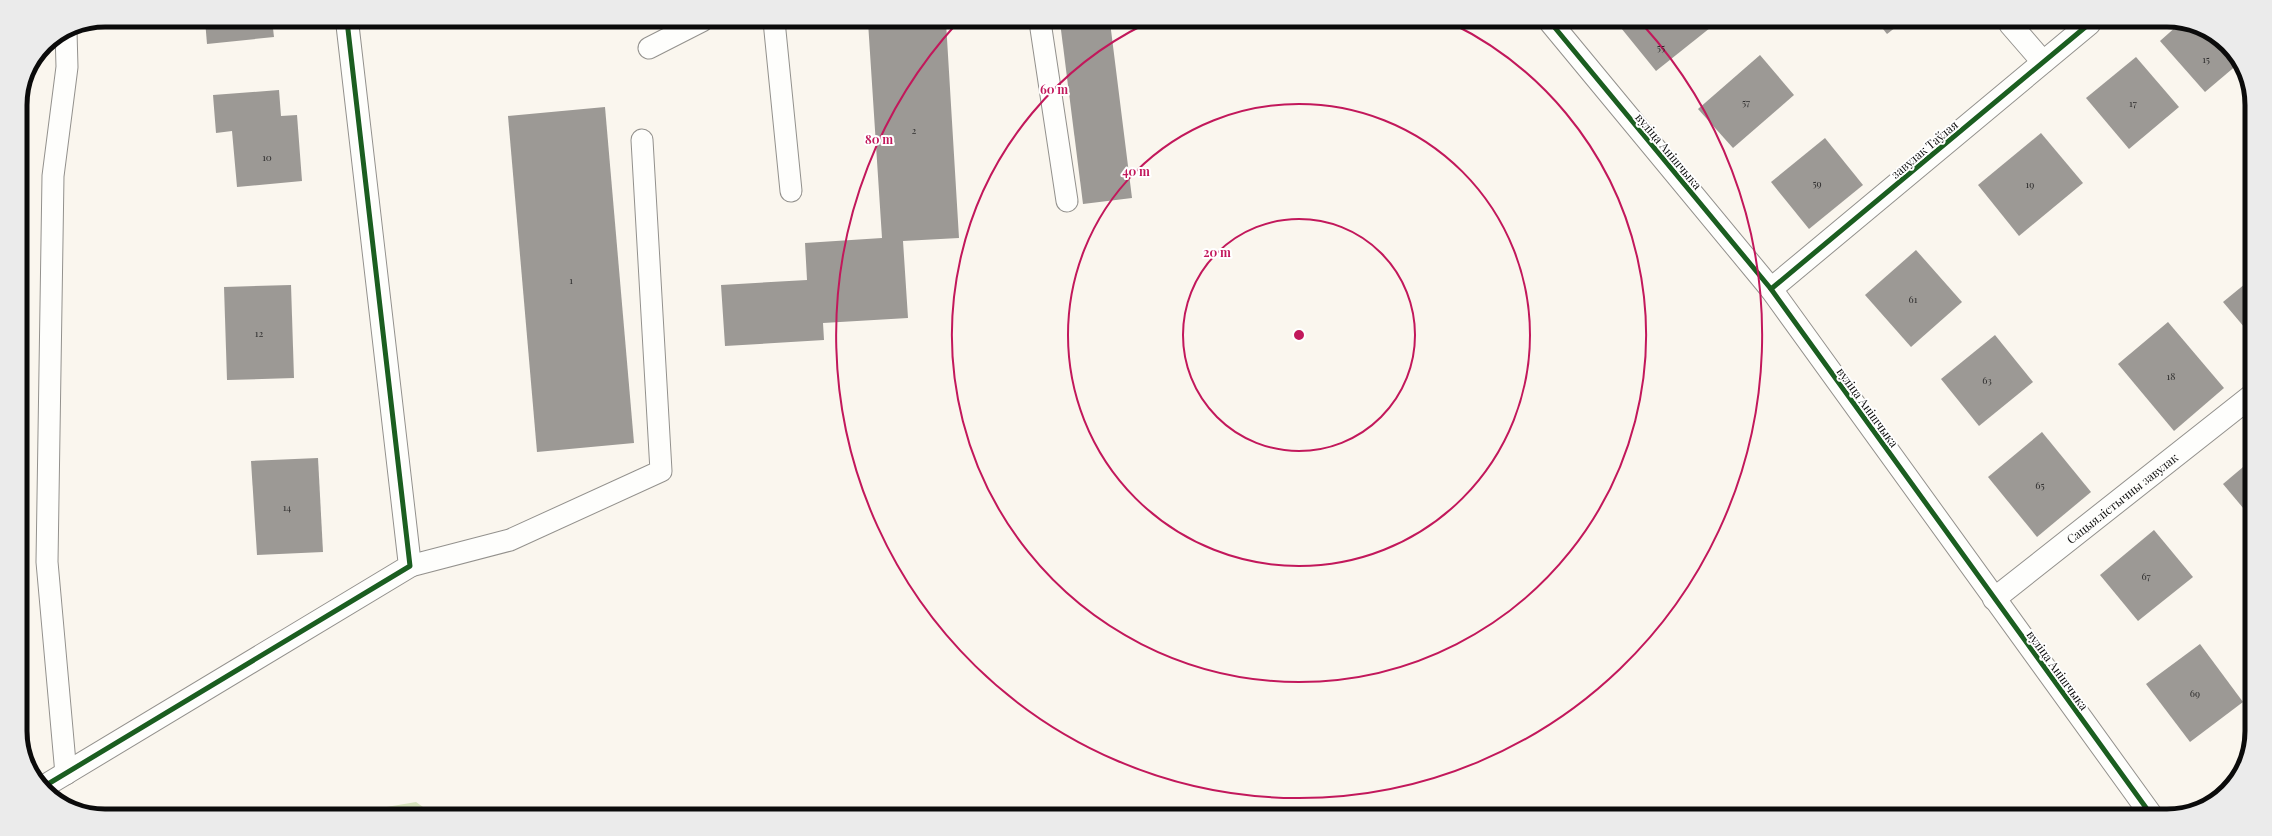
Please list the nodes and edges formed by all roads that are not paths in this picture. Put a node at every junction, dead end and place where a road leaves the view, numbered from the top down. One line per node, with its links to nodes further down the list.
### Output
1 (349, 27): 16 (street)
2 (690, 27): 9 (lane)
3 (775, 27): 12 (lane)
4 (1041, 27): 13 (lane)
5 (1554, 27): 14 (street, вуліца Анішчыка)
6 (2013, 27): 10 (street)
7 (2085, 27): 10 (street, завулак Таўлая)
8 (66, 37): 18 (lane)
9 (649, 48)
10 (2043, 62): 14 (street, завулак Таўлая)
11 (642, 140): 16 (lane)
12 (791, 191)
13 (1067, 201)
14 (1771, 289): 17 (street, вуліца Анішчыка)
15 (2245, 401): 17 (street, Сацыялістычны завулак)
16 (410, 566): 18 (street)
17 (1994, 599): 20 (street, вуліца Анішчыка)
18 (66, 774): 19 (street)
19 (48, 784)
20 (2147, 809)

